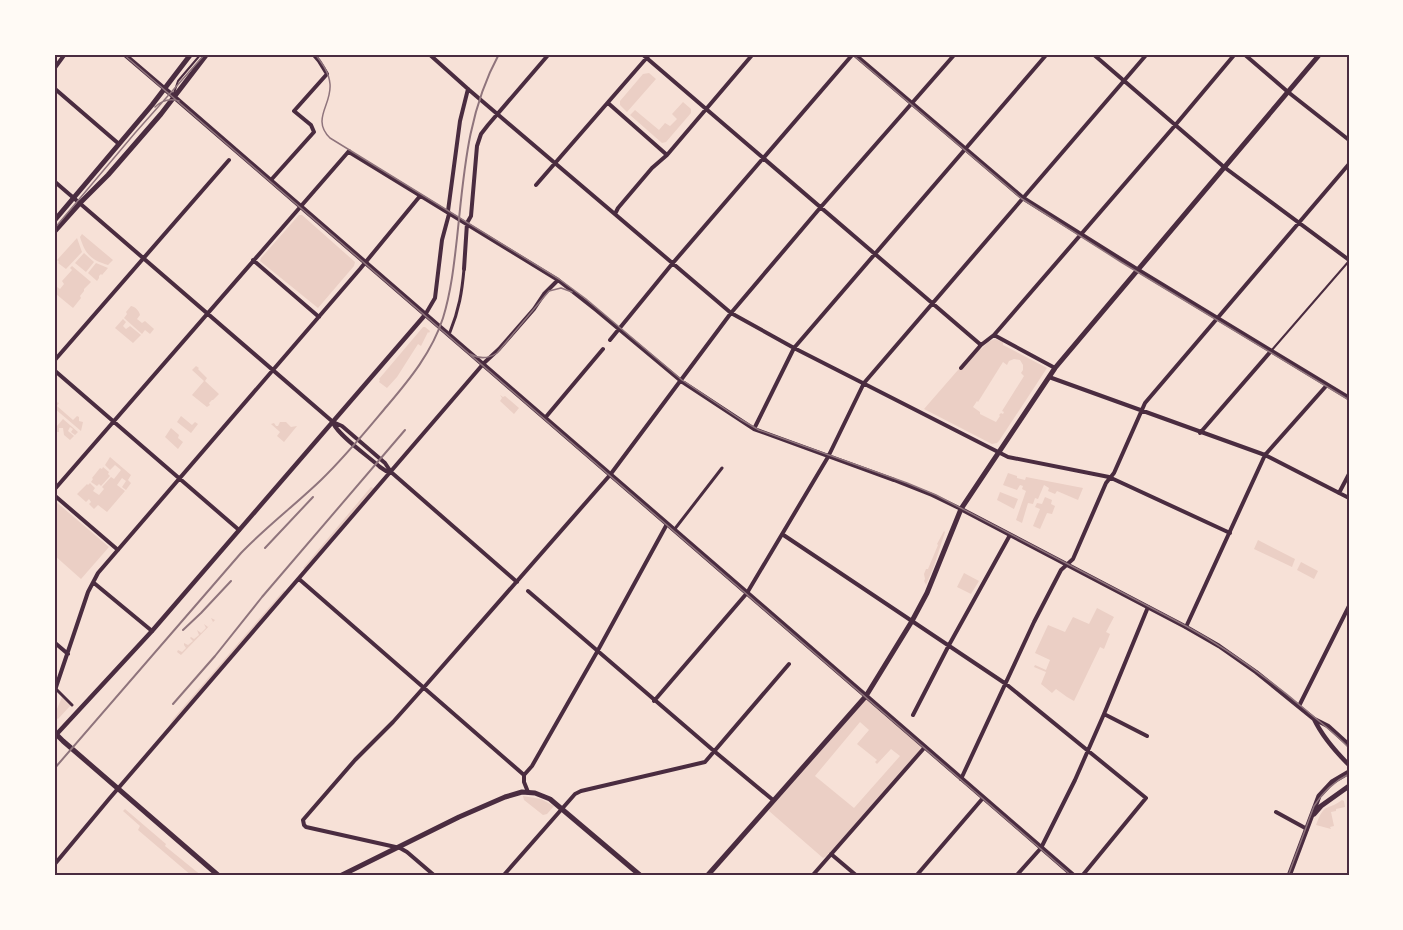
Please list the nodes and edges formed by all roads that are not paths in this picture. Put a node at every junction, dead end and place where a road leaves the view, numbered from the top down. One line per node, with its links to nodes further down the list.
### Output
1 (65, 54): 20 (street)
2 (124, 54): 23 (street)
3 (191, 54): 23 (main road)
4 (201, 54): 26 (lane)
5 (207, 54): 26 (main road)
6 (313, 54): 41 (street)
7 (549, 54): 30 (street)
8 (642, 54): 19 (street)
9 (753, 54): 29 (street)
10 (854, 54): 28 (street); 36 (street)
11 (955, 54): 28 (street)
12 (1047, 54): 34 (street)
13 (1093, 54): 21 (street)
14 (1147, 54): 21 (street)
15 (1235, 54): 31 (street)
16 (1244, 54): 25 (street)
17 (1320, 54): 25 (main road)
18 (431, 55): 24 (street)
19 (648, 56): 27 (street); 29 (street)
20 (54, 69)
21 (1124, 80): 31 (street); 46 (street)
22 (54, 88): 33 (street)
23 (165, 89): 26 (main road); 33 (main road)
24 (468, 89): 30 (street); 50 (street)
25 (1288, 92): 32 (street); 40 (main road)
26 (175, 98): 41 (main road); 47 (main road)
27 (608, 104): 35 (street); 38 (street)
28 (912, 104): 34 (street); 49 (street)
29 (706, 109): 35 (street); 36 (street)
30 (497, 114): 38 (street); 53 (street)
31 (1175, 125): 40 (street); 56 (street)
32 (1349, 140)
33 (119, 144): 45 (main road)
34 (965, 149): 46 (street); 57 (street)
35 (667, 154): 51 (street)
36 (762, 158): 49 (street); 62 (street)
37 (229, 160): 58 (street)
38 (555, 163): 43 (street); 51 (street)
39 (1349, 164): 54 (street)
40 (1224, 167): 54 (street); 64 (main road)
41 (271, 180): 48 (main road)
42 (54, 181): 45 (street)
43 (536, 185)
44 (420, 196): 48 (street); 50 (street); 61 (street)
45 (74, 198): 47 (street); 52 (main road)
46 (1023, 198): 56 (street); 66 (street)
47 (80, 203): 55 (main road); 58 (street)
48 (301, 207): 59 (street); 61 (main road)
49 (820, 208): 57 (street); 68 (street)
50 (449, 214): 53 (street); 69 (street)
51 (615, 214): 62 (street)
52 (54, 221)
53 (467, 224): 63 (street); 65 (street)
54 (1299, 224): 60 (street); 71 (street)
55 (54, 232)
56 (1080, 234): 64 (street); 74 (street)
57 (874, 255): 66 (street); 77 (street)
58 (143, 258): 67 (street); 80 (street)
59 (253, 260): 67 (street); 70 (street)
60 (1349, 261): 79 (lane)
61 (365, 263): 69 (main road); 70 (street)
62 (672, 264): 68 (street); 72 (street)
63 (464, 269): 73 (street)
64 (1137, 270): 71 (street); 83 (main road)
65 (558, 280): 72 (street); 81 (street)
66 (932, 304): 76 (street); 88 (street)
67 (207, 313): 85 (street); 93 (street)
68 (731, 313): 77 (street); 87 (street)
69 (425, 315): 81 (main road); 94 (street)
70 (319, 316): 85 (street)
71 (1217, 318): 79 (street); 91 (street)
72 (619, 330): 75 (street); 87 (street)
73 (450, 332)
74 (994, 335): 76 (street); 83 (street)
75 (610, 340)
76 (981, 345): 82 (street)
77 (794, 348): 88 (street); 95 (street)
78 (603, 349): 92 (street)
79 (1271, 351): 89 (street); 96 (street)
80 (54, 361)
81 (483, 364): 92 (main road); 101 (street)
82 (961, 368)
83 (1054, 368): 86 (main road)
84 (54, 370): 93 (street)
85 (273, 371): 94 (street); 105 (street)
86 (1048, 377): 91 (street); 97 (main road)
87 (681, 381): 95 (street); 103 (street)
88 (864, 383): 97 (street); 99 (street)
89 (1327, 385): 90 (street); 98 (street)
90 (1349, 398)
91 (1141, 411): 96 (street); 104 (street)
92 (545, 418): 103 (main road)
93 (114, 421): 105 (street); 106 (street)
94 (333, 422): 101 (street); 112 (street)
95 (754, 429): 99 (street)
96 (1200, 433): 98 (street)
97 (999, 453): 104 (street); 110 (main road)
98 (1265, 455): 107 (street); 114 (street)
99 (828, 457): 110 (street); 115 (street)
100 (722, 468): 113 (street)
101 (391, 472): 119 (street); 120 (street)
102 (1349, 474): 107 (street)
103 (610, 475): 111 (main road); 120 (street)
104 (1109, 477): 114 (street); 118 (street)
105 (180, 478): 112 (street); 117 (street)
106 (54, 490)
107 (1339, 493): 109 (street)
108 (54, 495): 117 (street)
109 (1349, 498)
110 (961, 509): 116 (street); 126 (main road)
111 (667, 524): 113 (main road); 131 (street)
112 (239, 530): 128 (street)
113 (674, 530): 123 (main road)
114 (1230, 533): 127 (street)
115 (782, 534): 123 (street); 126 (street)
116 (1010, 535): 118 (street); 130 (street)
117 (118, 550): 121 (street)
118 (1067, 565): 124 (street); 134 (street)
119 (299, 579): 135 (street); 165 (street)
120 (517, 582): 135 (street)
121 (94, 583): 128 (street); 132 (street)
122 (528, 591): 131 (street)
123 (747, 593): 137 (main road); 138 (street)
124 (1148, 607): 127 (street); 141 (street)
125 (1349, 607): 140 (street)
126 (912, 621): 130 (street); 137 (main road)
127 (1186, 627): 140 (street)
128 (152, 631): 144 (street)
129 (54, 642): 132 (street)
130 (949, 645): 134 (street); 142 (street)
131 (597, 652): 138 (street); 152 (street)
132 (68, 654): 136 (street)
133 (789, 664): 149 (street)
134 (1006, 684): 148 (street); 153 (street)
135 (423, 688): 152 (street); 162 (street)
136 (55, 690): 139 (street)
137 (866, 696): 147 (main road); 157 (main road)
138 (654, 701): 149 (street)
139 (72, 705)
140 (1299, 706): 143 (street)
141 (1104, 714): 145 (street); 148 (street)
142 (913, 715)
143 (1314, 719): 146 (street); 150 (street)
144 (55, 736): 166 (main road)
145 (1147, 736)
146 (1349, 745)
147 (925, 747): 153 (main road); 164 (street)
148 (1088, 750): 163 (street); 177 (street)
149 (714, 752): 157 (street); 158 (street)
150 (1349, 765)
151 (1349, 772): 160 (main road)
152 (525, 775): 155 (street)
153 (961, 778): 156 (main road)
154 (1349, 786): 160 (main road)
155 (528, 792): 158 (main road); 162 (main road)
156 (983, 798): 163 (main road); 174 (street)
157 (773, 800): 171 (main road)
158 (562, 808): 169 (street); 170 (main road)
159 (1276, 812): 161 (street)
160 (1311, 817): 161 (main road)
161 (1307, 829): 178 (main road)
162 (400, 848): 167 (main road); 168 (street)
163 (1041, 848): 175 (street); 176 (main road)
164 (831, 854): 172 (street); 173 (street)
165 (54, 865)
166 (219, 876)
167 (340, 876)
168 (435, 876)
169 (503, 876)
170 (641, 876)
171 (707, 876)
172 (812, 876)
173 (857, 876)
174 (916, 876)
175 (1016, 876)
176 (1074, 876)
177 (1082, 876)
178 (1289, 876)

